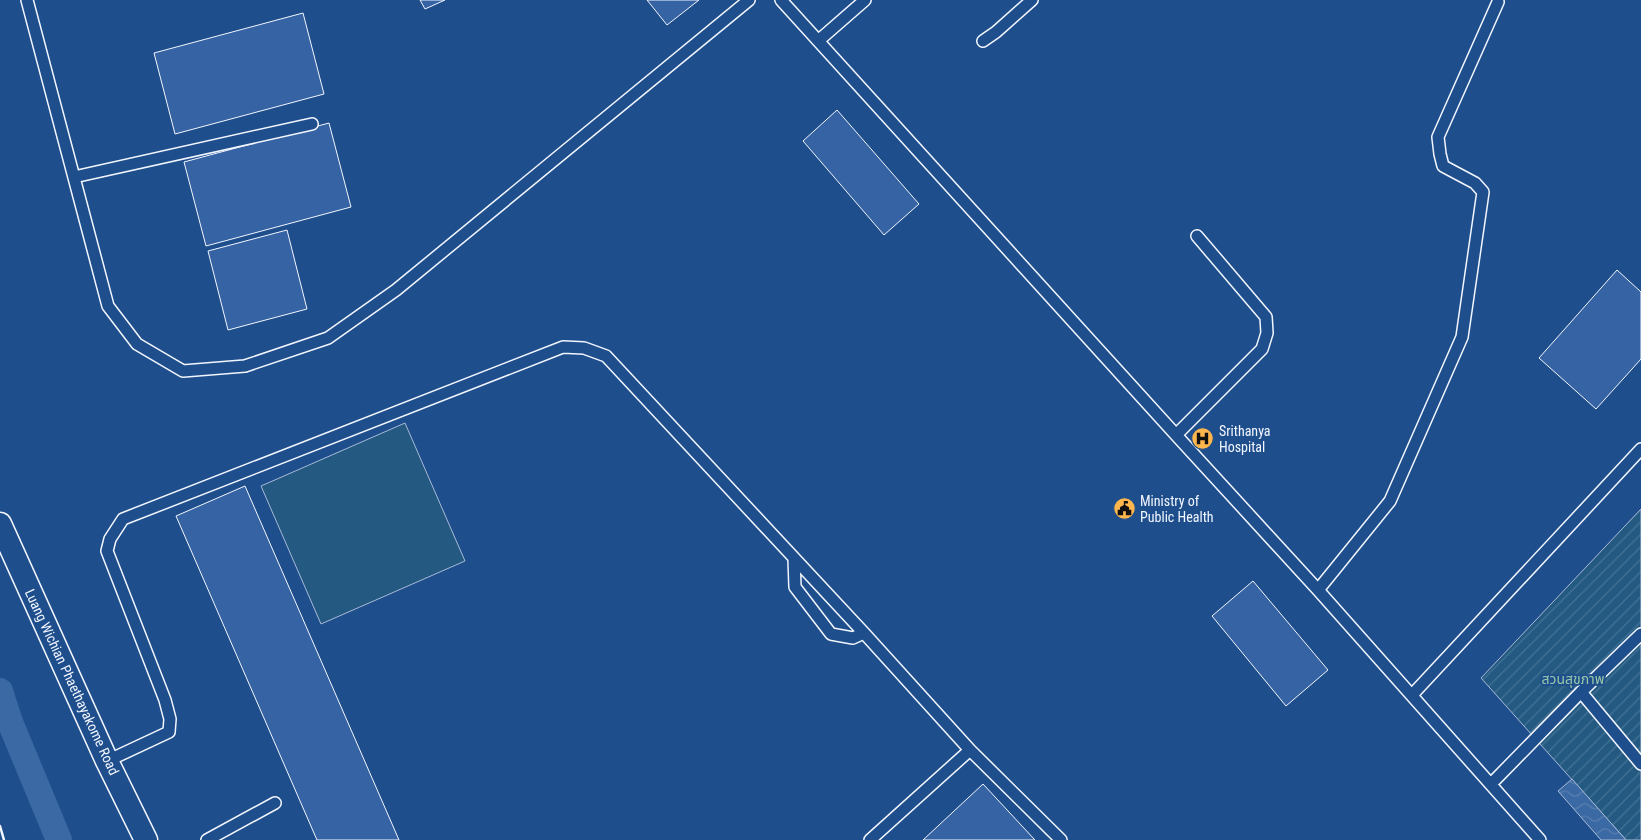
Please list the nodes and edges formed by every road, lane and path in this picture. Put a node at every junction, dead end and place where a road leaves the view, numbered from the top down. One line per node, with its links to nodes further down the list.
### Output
1 (27, 0): 10 (lane)
2 (749, 0): 10 (lane)
3 (781, 0): 7 (lane)
4 (865, 0): 7 (lane)
5 (1032, 0): 8 (lane)
6 (1498, 2): 16 (lane)
7 (818, 41): 12 (lane)
8 (983, 41)
9 (312, 124): 10 (lane)
10 (74, 177)
11 (1197, 236): 12 (lane)
12 (1176, 435): 16 (lane)
13 (1641, 449): 20 (lane)
14 (0, 524): 22 (street, Luang Wichian Phaethayakome Road)
15 (794, 558): 17 (lane); 17 (lane); 22 (lane)
16 (1318, 590): 20 (lane)
17 (864, 633): 21 (lane)
18 (1641, 634): 19 (lane)
19 (1581, 692): 23 (lane); 24 (lane)
20 (1412, 695): 24 (lane)
21 (970, 750): 28 (lane); 29 (lane)
22 (107, 761): 26 (street, Luang Wichian Phaethayakome Road)
23 (1641, 764)
24 (1491, 784): 30 (lane)
25 (275, 803): 27 (lane)
26 (146, 840)
27 (207, 840)
28 (870, 840)
29 (1061, 840)
30 (1540, 840)

